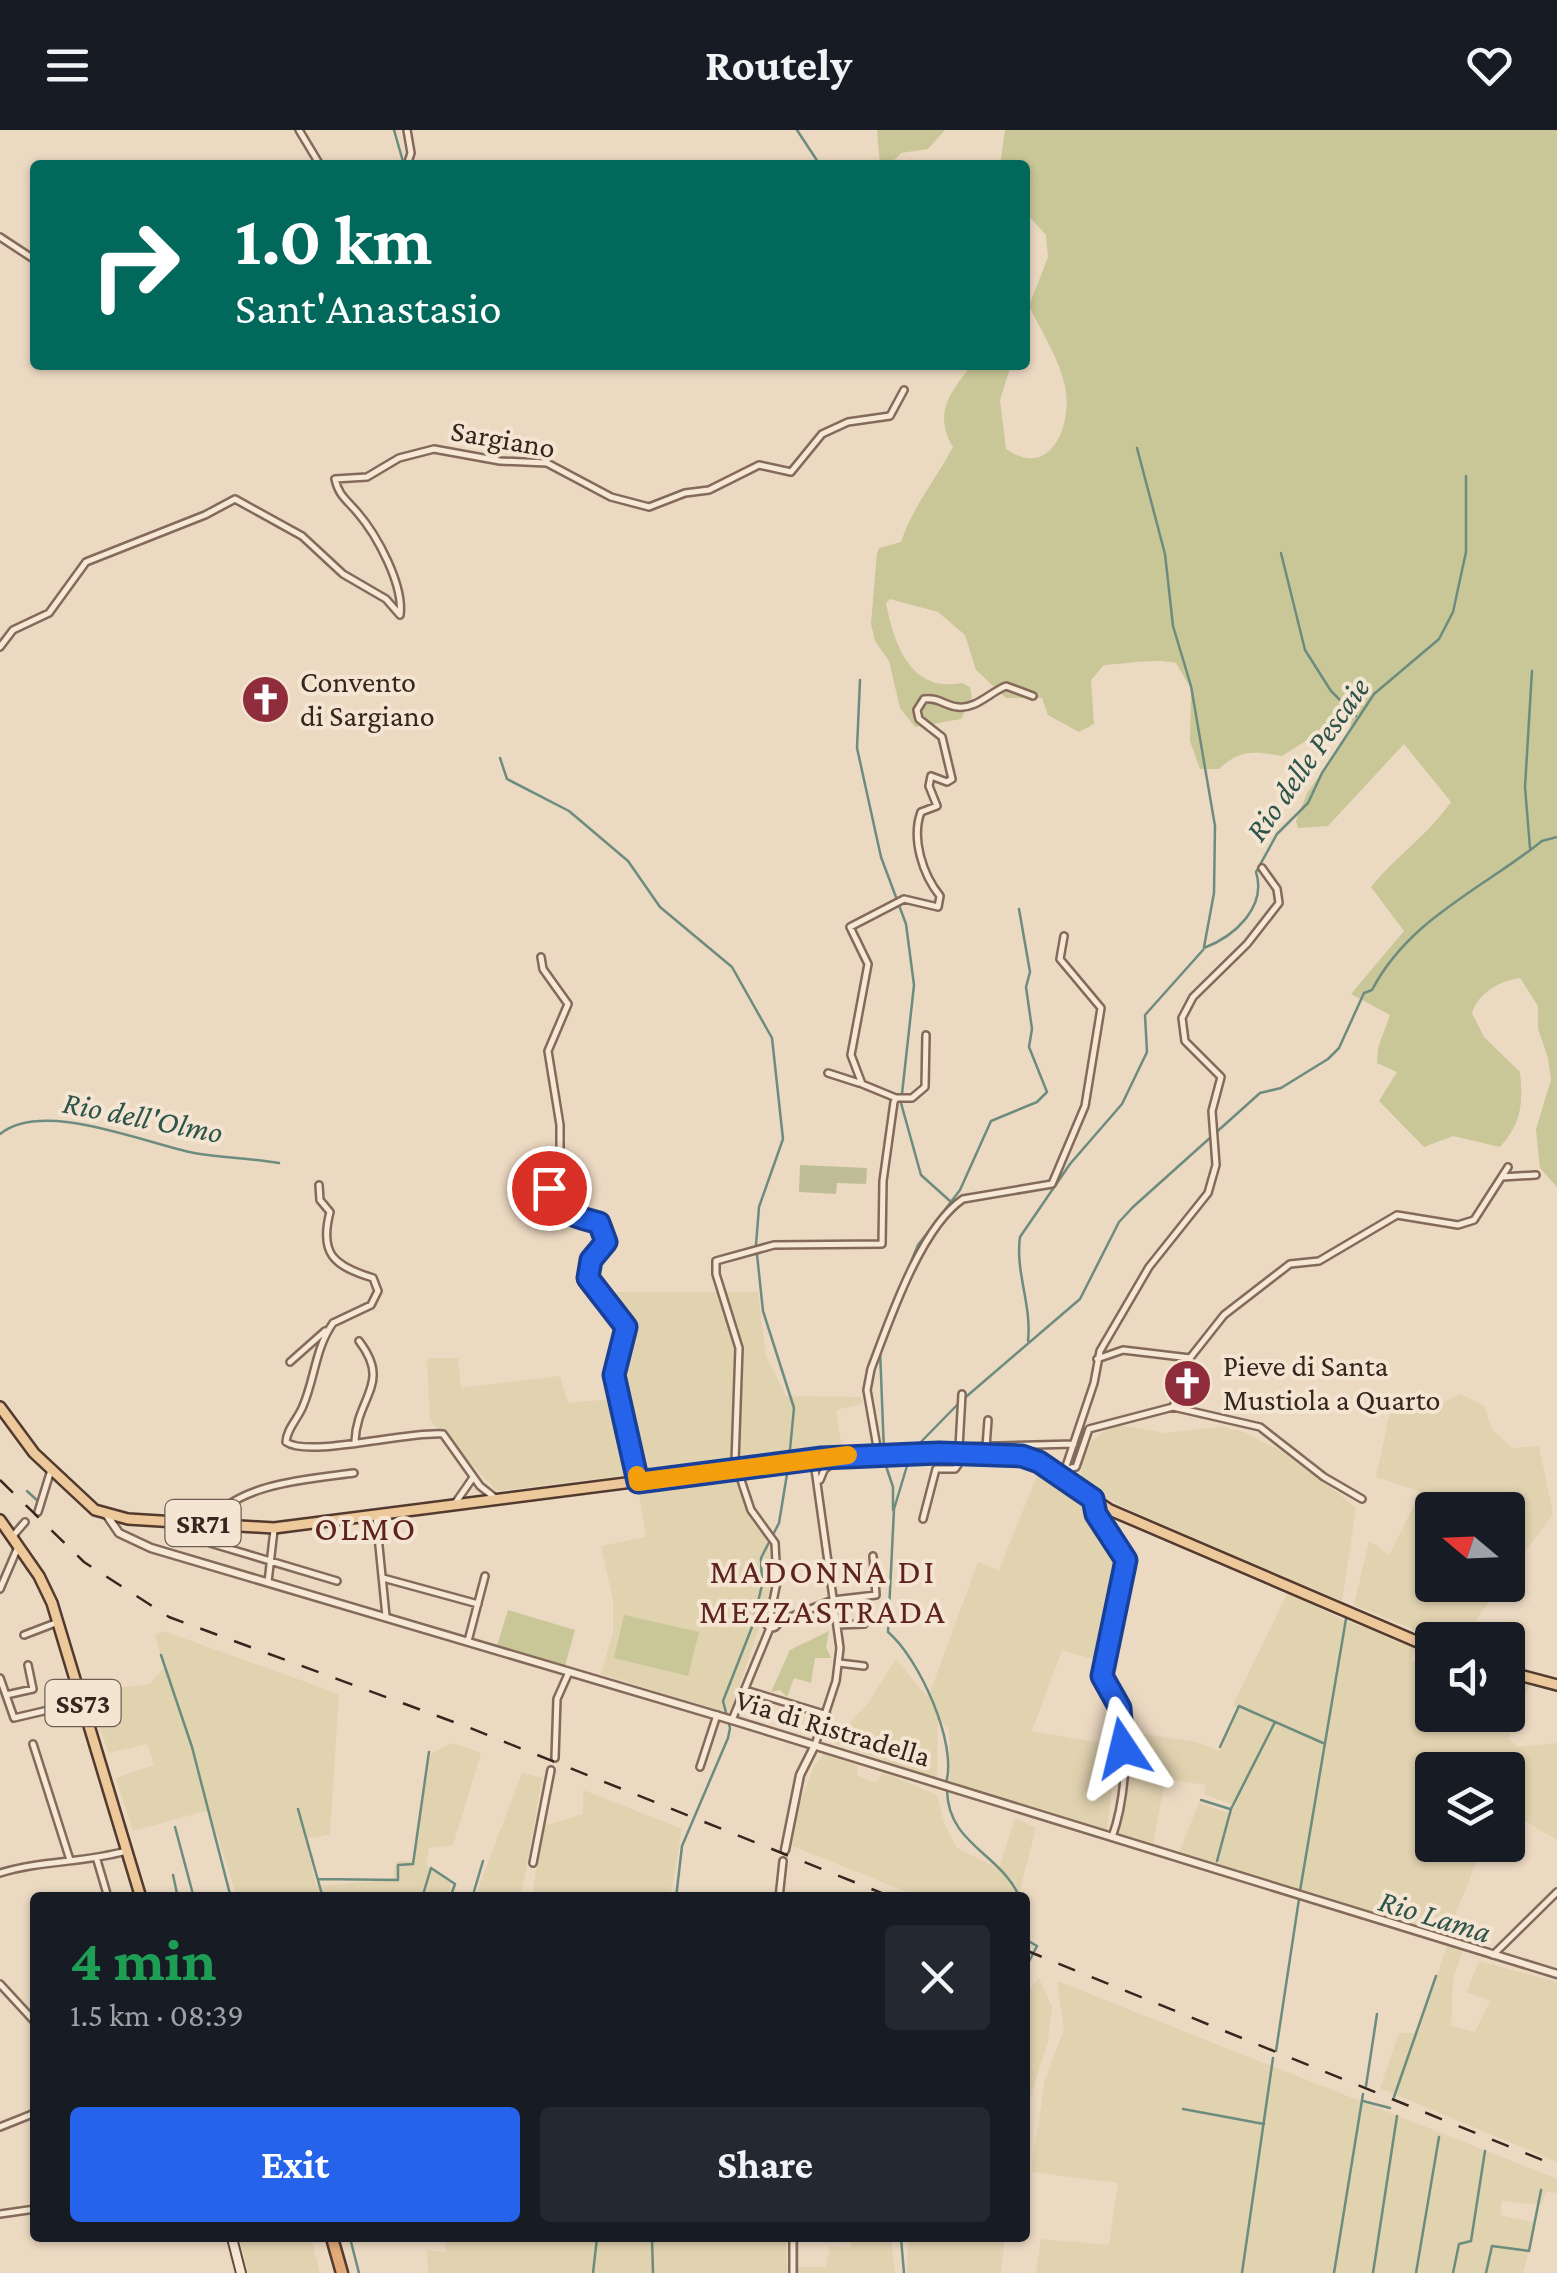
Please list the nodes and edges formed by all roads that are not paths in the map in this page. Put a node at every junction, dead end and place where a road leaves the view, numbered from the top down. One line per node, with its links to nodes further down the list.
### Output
1 (298, 130): 3 (street)
2 (407, 130): 4 (street)
3 (317, 160)
4 (409, 160)
5 (0, 238): 6 (street)
6 (30, 258)
7 (904, 390): 8 (street, Sargiano)
8 (0, 648)
9 (1033, 696): 15 (street)
10 (1262, 868): 24 (street)
11 (1064, 936): 34 (street)
12 (540, 957): 45 (street)
13 (926, 1036): 16 (street)
14 (828, 1073): 15 (street)
15 (862, 1084): 16 (street)
16 (896, 1098): 40 (street)
17 (1508, 1167): 19 (street)
18 (1536, 1175): 19 (street)
19 (1499, 1177): 23 (street)
20 (319, 1184): 21 (street)
21 (333, 1323): 25 (street); 30 (street)
22 (359, 1341): 30 (street)
23 (1190, 1358): 24 (street); 28 (street)
24 (1097, 1359): 31 (street)
25 (290, 1362)
26 (962, 1394): 33 (street)
27 (0, 1407): 39 (main road)
28 (1173, 1407): 42 (street); 51 (street)
29 (988, 1420): 32 (street)
30 (355, 1441): 44 (street)
31 (1074, 1444): 32 (street); 42 (street)
32 (986, 1447): 33 (street)
33 (959, 1450): 34 (main road, SR71); 42 (main road, SR71); 57 (street)
34 (878, 1453): 35 (main road, SR71)
35 (840, 1456): 36 (main road, SR71); 41 (street)
36 (822, 1458): 37 (main road, SR71); 38 (street); 41 (street)
37 (794, 1462): 38 (street); 40 (main road, SR71)
38 (815, 1469): 46 (street)
39 (51, 1470): 54 (street); 55 (main road)
40 (738, 1470): 45 (main road, SR71); 74 (street)
41 (824, 1470): 46 (street)
42 (1065, 1472): 49 (main road, SR71)
43 (354, 1473): 60 (street)
44 (473, 1476): 47 (street); 48 (street)
45 (638, 1482): 50 (main road, SR71)
46 (819, 1483): 71 (street)
47 (480, 1486): 50 (street); 52 (street)
48 (467, 1492): 52 (street); 53 (street)
49 (1093, 1499): 82 (main road, SR71); 101 (street)
50 (502, 1500): 52 (main road, SR71)
51 (1362, 1500)
52 (476, 1503): 53 (main road, SR71)
53 (451, 1506): 56 (main road, SR71)
54 (38, 1512)
55 (106, 1514): 60 (main road, SR71); 69 (street, Via di Ristradella)
56 (376, 1516): 61 (main road, SR71); 67 (street)
57 (922, 1519)
58 (0, 1520): 62 (main road, SS73)
59 (25, 1522): 62 (street)
60 (210, 1523): 61 (main road, SR71)
61 (274, 1528): 65 (street)
62 (15, 1542): 70 (street); 75 (main road, SS73)
63 (210, 1543): 65 (street)
64 (873, 1556): 71 (street)
65 (270, 1560): 68 (street); 69 (street)
66 (485, 1576): 72 (street)
67 (383, 1578): 72 (street); 73 (street)
68 (338, 1581)
69 (268, 1582): 73 (street, Via di Ristradella)
70 (0, 1590)
71 (833, 1600): 76 (street); 78 (street)
72 (478, 1604): 81 (street)
73 (386, 1616): 81 (street, Via di Ristradella)
74 (770, 1616): 76 (street); 79 (street)
75 (58, 1622): 80 (street); 103 (main road, SS73)
76 (778, 1622): 79 (street)
77 (864, 1624): 78 (street)
78 (836, 1625): 83 (street)
79 (770, 1628): 90 (street)
80 (24, 1635)
81 (468, 1641): 86 (street, Via di Ristradella)
82 (1415, 1641)
83 (839, 1664): 85 (street); 94 (street)
84 (28, 1665): 92 (street)
85 (864, 1666)
86 (569, 1672): 93 (street, Via di Ristradella); 98 (street)
87 (1525, 1677): 89 (main road)
88 (0, 1678): 92 (street)
89 (1557, 1686)
90 (745, 1690): 94 (street); 95 (street)
91 (58, 1693): 92 (street)
92 (6, 1695)
93 (718, 1715): 95 (street, Via di Ristradella); 99 (street)
94 (826, 1715): 97 (street)
95 (732, 1720): 97 (street, Via di Ristradella)
96 (33, 1744): 106 (street)
97 (816, 1745): 101 (street, Via di Ristradella); 102 (street)
98 (555, 1758)
99 (700, 1768)
100 (551, 1770): 107 (street)
101 (1112, 1838): 113 (street, Via di Ristradella)
102 (785, 1850)
103 (128, 1851): 104 (street); 110 (main road, SS73)
104 (98, 1860): 106 (street); 109 (street)
105 (783, 1861): 111 (street)
106 (70, 1862): 108 (street)
107 (533, 1863)
108 (0, 1873)
109 (106, 1892)
110 (139, 1892)
111 (780, 1892)
112 (1557, 1892): 113 (street)
113 (1493, 1955): 114 (street, Via di Ristradella)
114 (1557, 1974)
115 (0, 1984): 116 (street)
116 (30, 2017)
117 (30, 2115): 118 (street)
118 (0, 2127)
119 (30, 2210): 120 (street)
120 (0, 2214)
121 (233, 2242): 124 (main road)
122 (333, 2242): 125 (highway)
123 (793, 2242): 126 (street)
124 (241, 2273)
125 (341, 2273)
126 (792, 2273)

